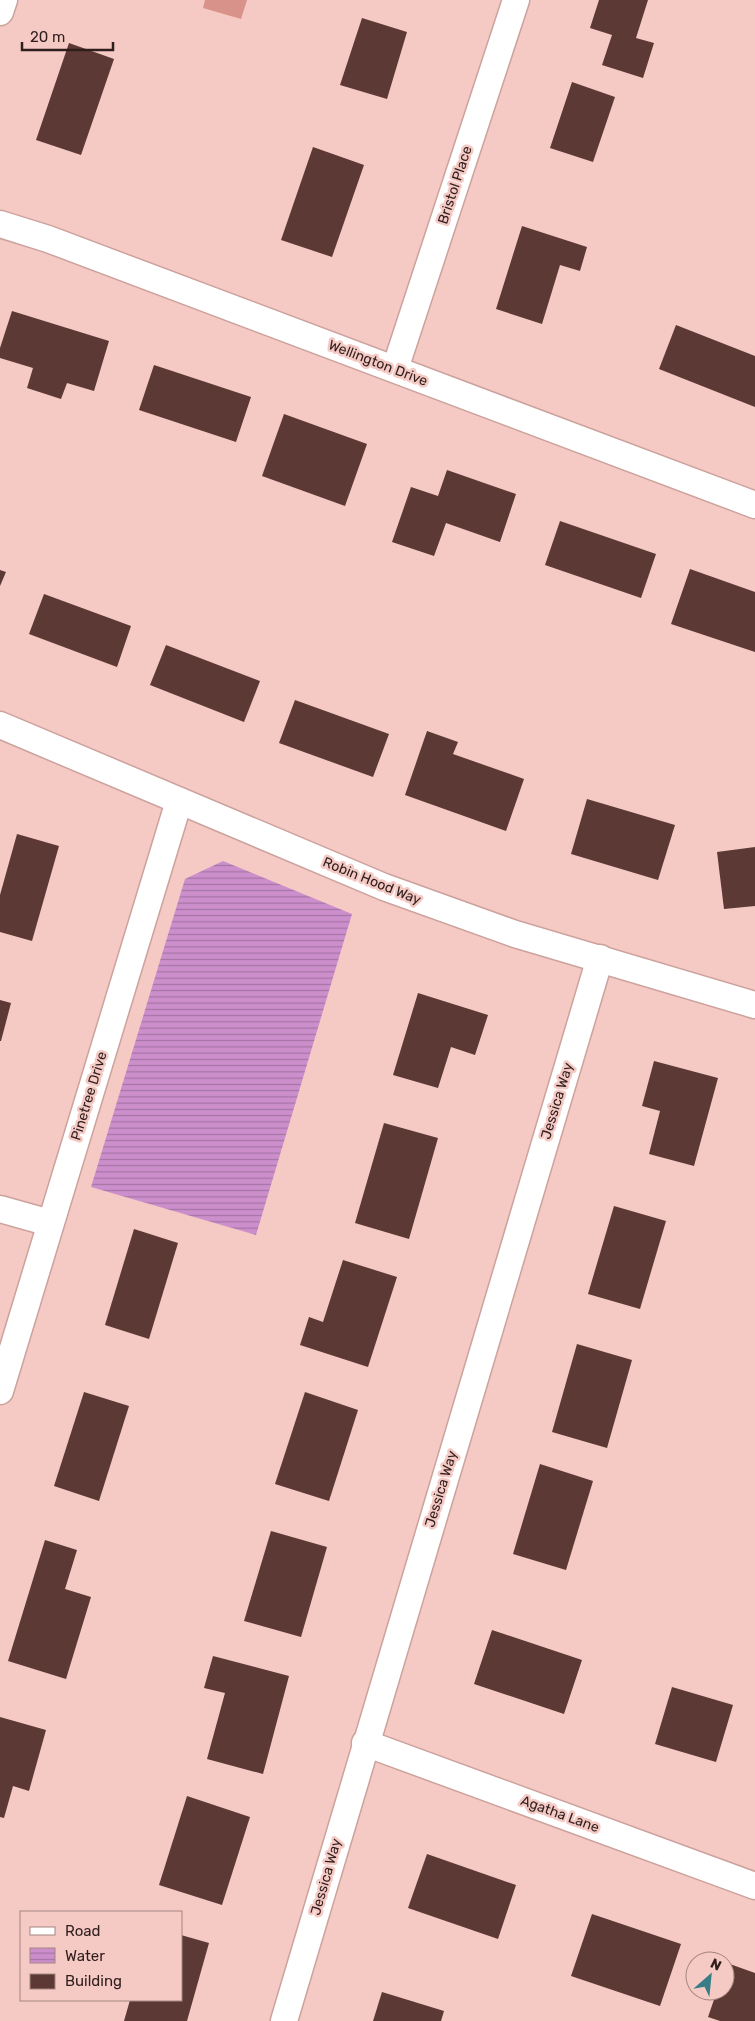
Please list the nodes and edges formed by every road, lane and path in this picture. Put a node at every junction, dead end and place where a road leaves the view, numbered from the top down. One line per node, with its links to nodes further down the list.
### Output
1 (4, 0): 3 (street)
2 (516, 0): 5 (street, Bristol Place)
3 (0, 12)
4 (0, 224): 5 (street, Wellington Drive)
5 (395, 369): 6 (street, Wellington Drive)
6 (755, 505)
7 (0, 725): 8 (street, Robin Hood Way)
8 (179, 800): 9 (street, Robin Hood Way); 12 (street, Pinetree Drive)
9 (600, 958): 10 (street, Robin Hood Way); 14 (street, Jessica Way)
10 (755, 1005)
11 (0, 1209): 12 (street)
12 (50, 1223): 13 (street, Pinetree Drive)
13 (0, 1391)
14 (365, 1743): 15 (street, Agatha Lane); 16 (street, Jessica Way)
15 (755, 1886)
16 (284, 2021)

